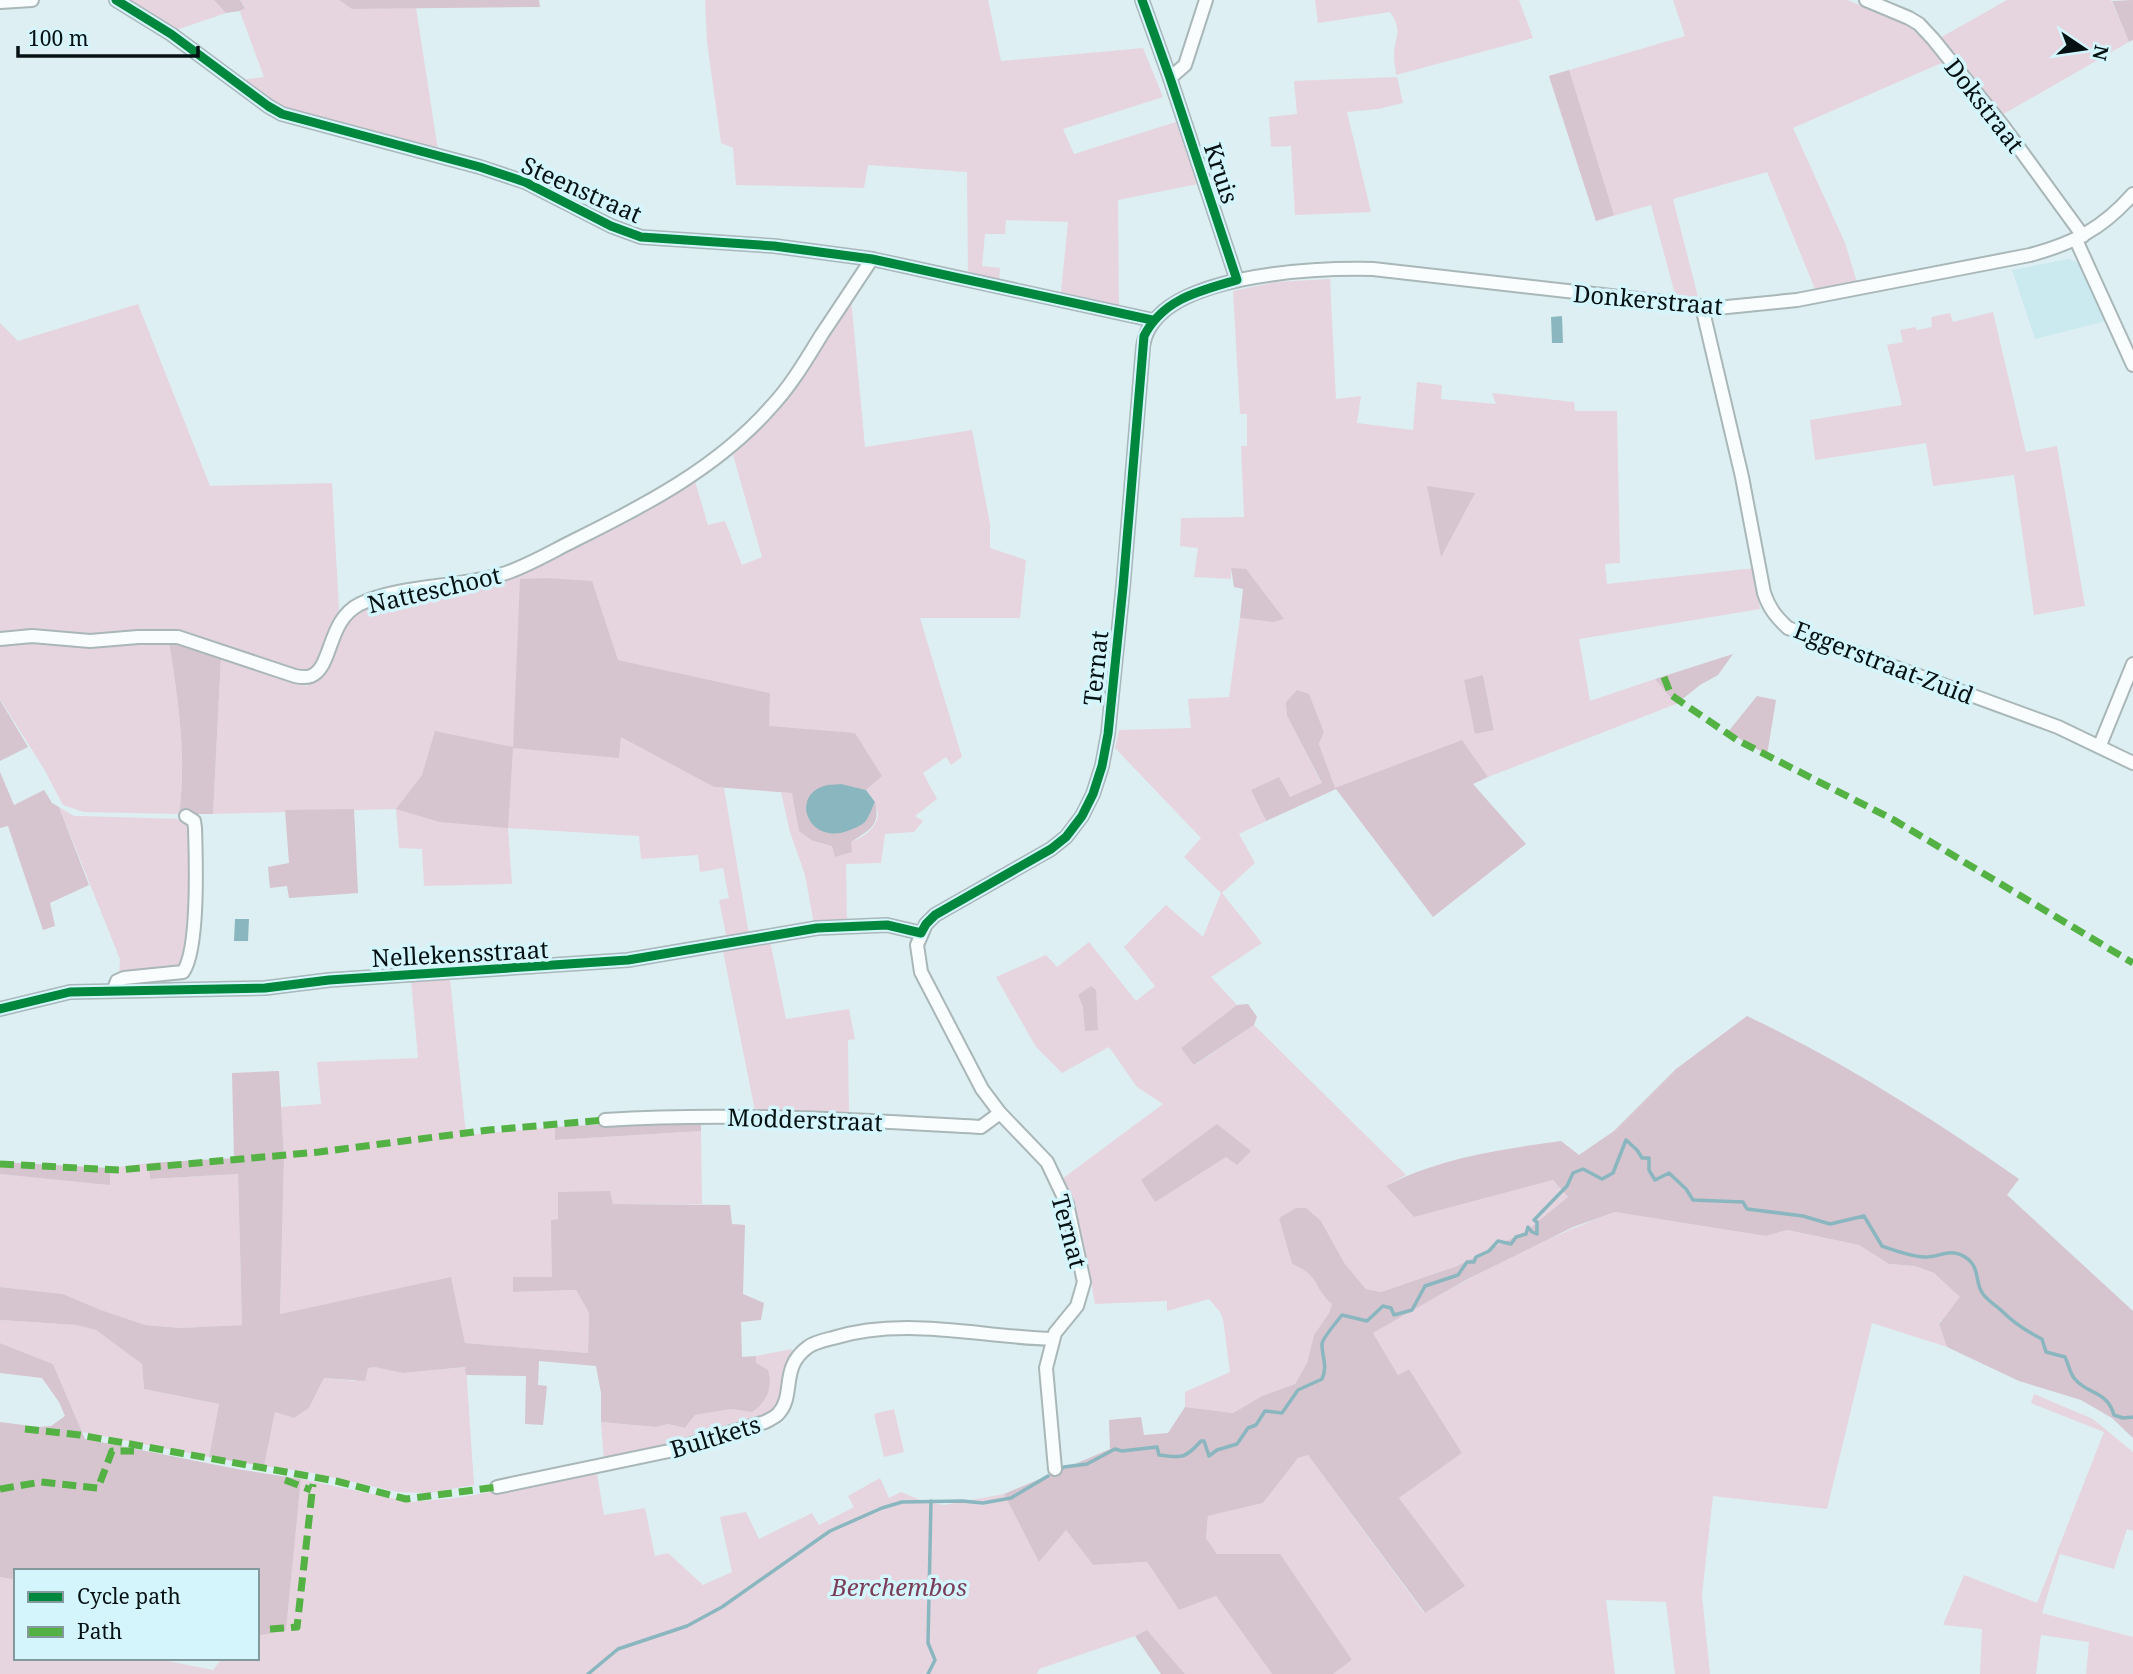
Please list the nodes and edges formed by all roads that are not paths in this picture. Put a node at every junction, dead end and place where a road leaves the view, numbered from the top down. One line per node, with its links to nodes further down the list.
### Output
1 (32, 0): 6 (street)
2 (116, 0): 10 (street, Steenstraat)
3 (1142, 0): 7 (street, Kruis)
4 (1206, 0): 7 (street)
5 (1866, 0): 9 (street, Dokstraat)
6 (0, 2)
7 (1170, 78): 11 (street, Kruis)
8 (2133, 194): 9 (street, Donkerstraat)
9 (2079, 238): 12 (street, Donkerstraat); 14 (street, Dokstraat)
10 (872, 259): 13 (street, Steenstraat); 15 (street, Natteschoot)
11 (1237, 280): 12 (street, Donkerstraat); 13 (street, Donkerstraat)
12 (1702, 307): 17 (street, Eggerstraat-Zuid)
13 (1152, 320): 20 (street, Ternat)
14 (2133, 365)
15 (0, 639)
16 (2133, 664): 17 (street)
17 (2100, 746): 18 (street, Eggerstraat-Zuid)
18 (2133, 763)
19 (186, 817): 21 (street)
20 (921, 933): 21 (street, Nellekensstraat); 23 (street, Ternat)
21 (114, 989): 22 (street, Nellekensstraat)
22 (0, 1009)
23 (1000, 1113): 24 (street, Modderstraat); 25 (street, Ternat)
24 (605, 1120)
25 (1053, 1339): 26 (street, Ternat); 27 (street, Bultkets)
26 (1055, 1469)
27 (497, 1487)

